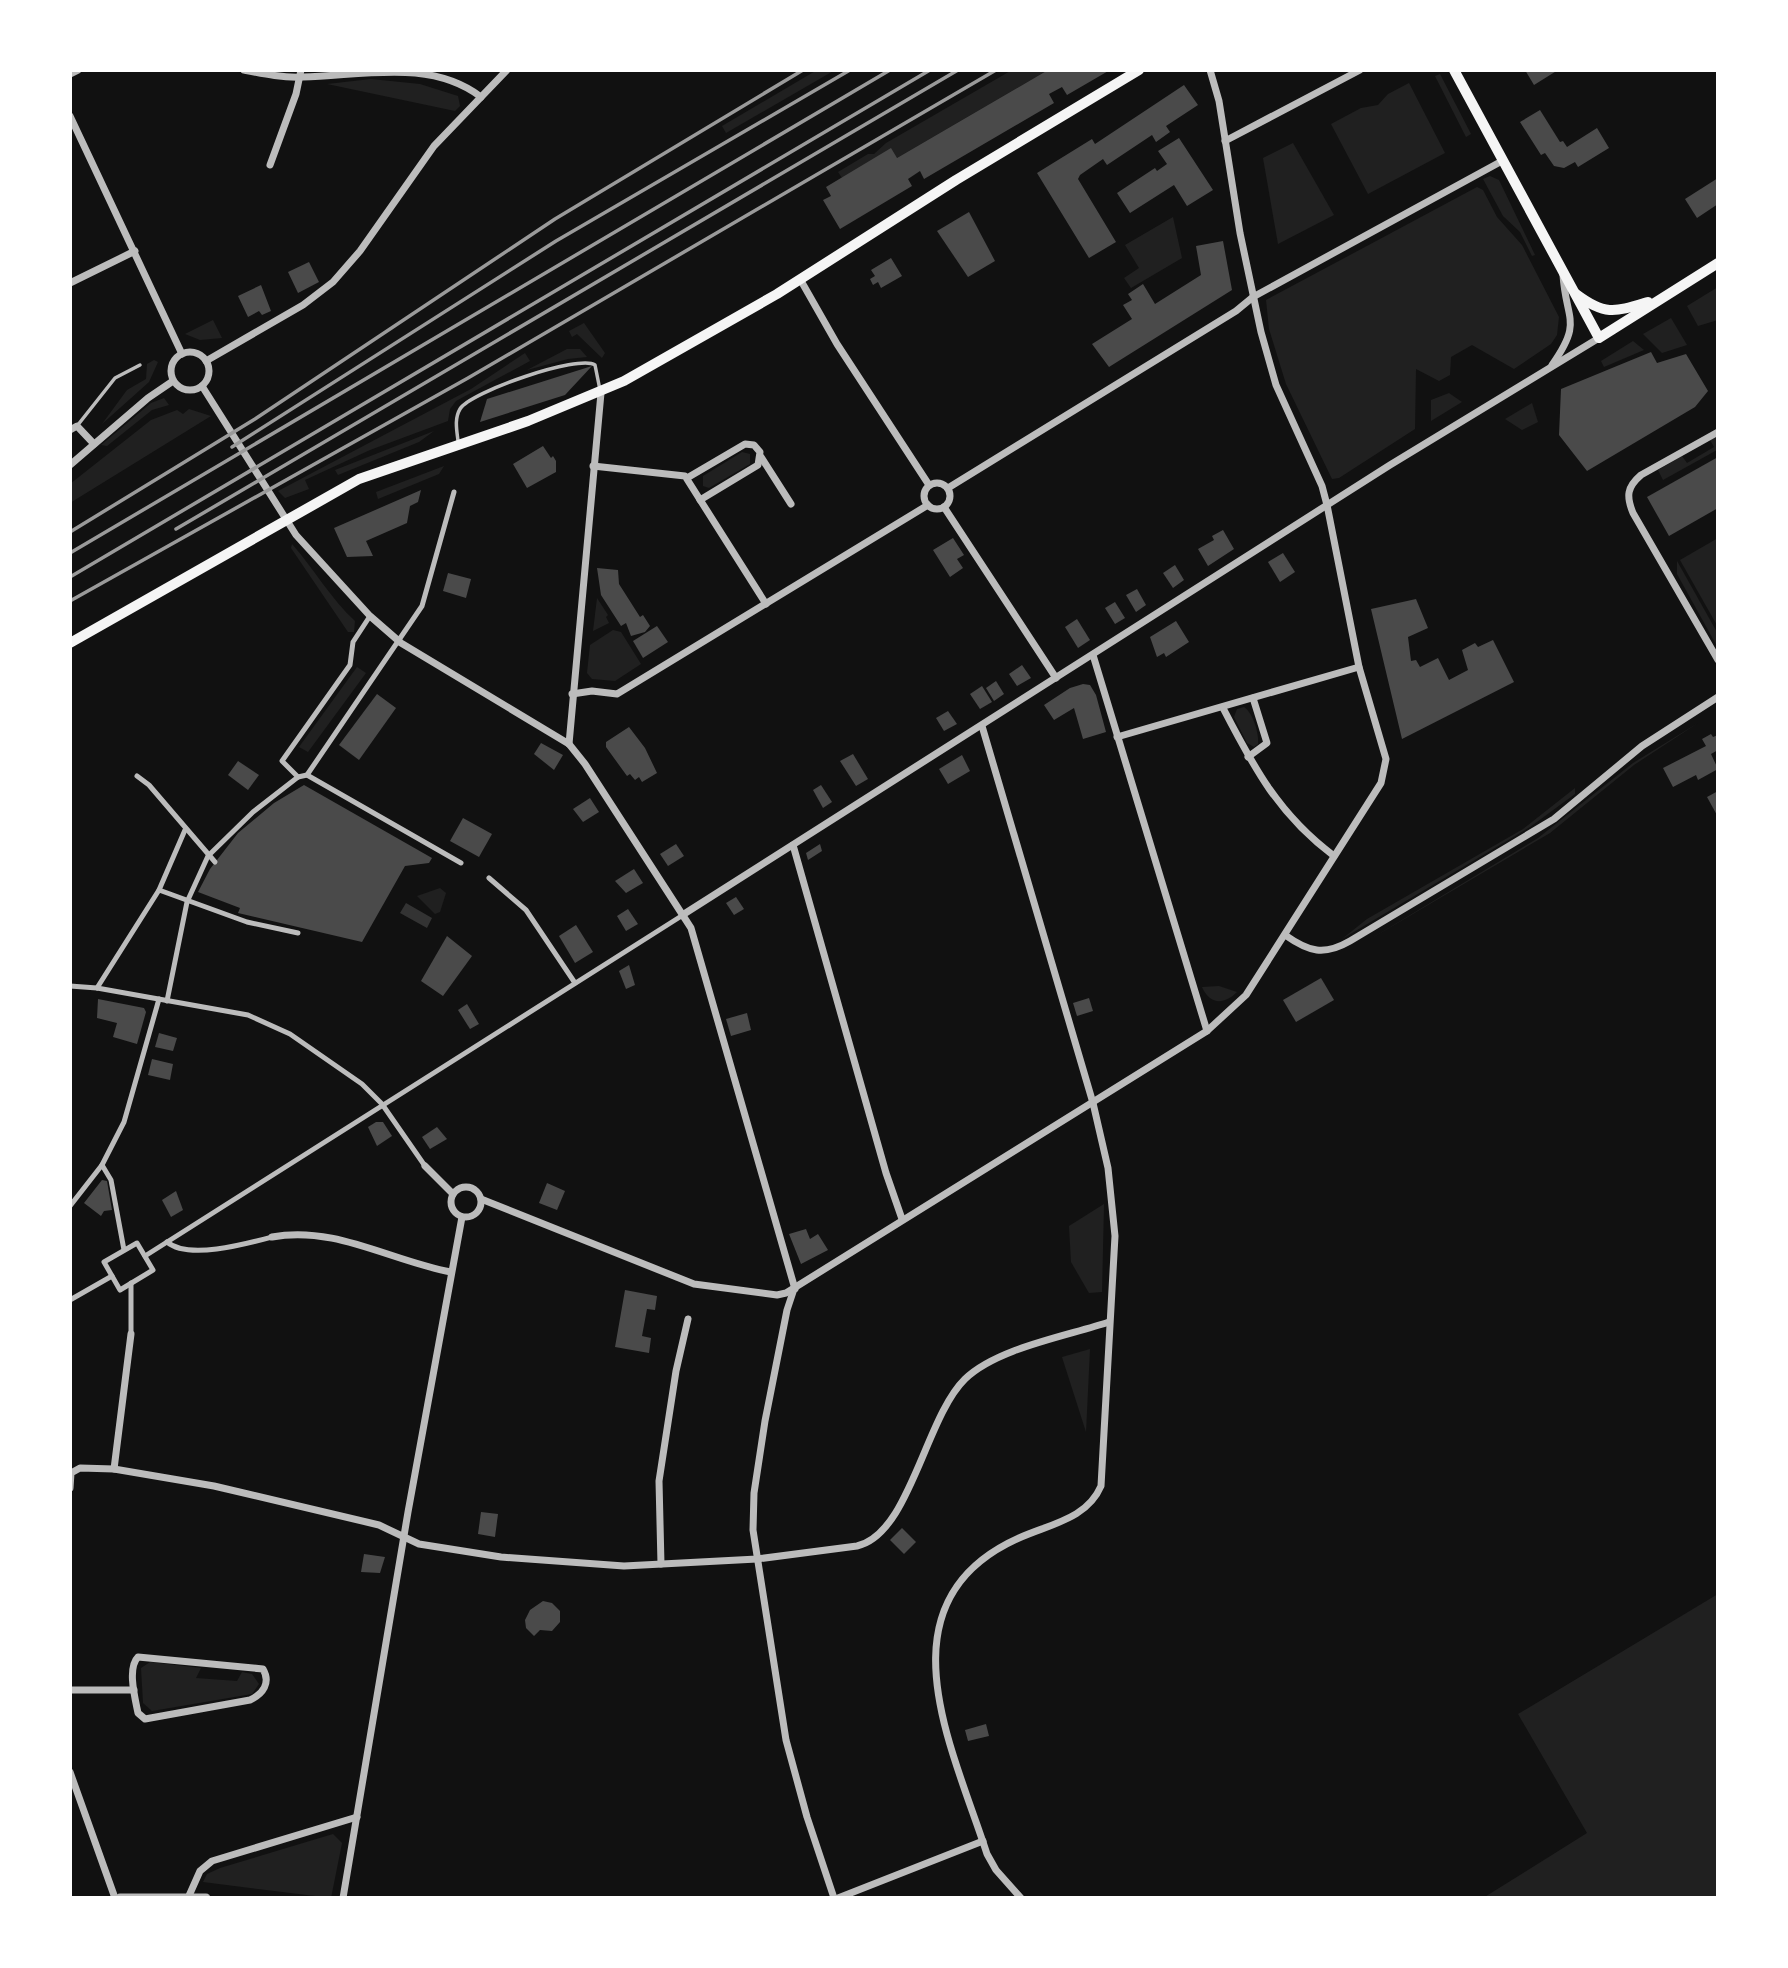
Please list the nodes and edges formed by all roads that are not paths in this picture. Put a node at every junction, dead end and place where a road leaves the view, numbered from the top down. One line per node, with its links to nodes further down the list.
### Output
1 (78, 70): 8 (street)
2 (244, 70): 9 (street)
3 (507, 70): 10 (street)
4 (1139, 70): 18 (main road)
5 (1210, 70): 12 (street)
6 (1360, 70): 12 (street)
7 (1454, 70): 13 (main road)
8 (70, 74)
9 (300, 74): 10 (street); 14 (street)
10 (481, 97): 25 (street)
11 (70, 116): 15 (street)
12 (1225, 141): 21 (street)
13 (1502, 161): 17 (main road); 21 (street)
14 (270, 165)
15 (135, 251): 19 (street); 24 (street)
16 (1718, 263): 22 (main road)
17 (1563, 275): 20 (main road); 27 (street)
18 (800, 279): 30 (main road); 39 (street)
19 (70, 283)
20 (1573, 292): 22 (main road); 23 (main road)
21 (1253, 297): 40 (street); 45 (street)
22 (1661, 298): 23 (main road)
23 (1599, 338): 27 (street)
24 (181, 354): 25 (street); 28 (street)
25 (206, 361): 29 (street)
26 (140, 365): 31 (lane)
27 (1549, 368): 45 (street)
28 (173, 381): 29 (street); 34 (street)
29 (202, 386): 47 (street)
30 (601, 393): 33 (main road); 33 (lane); 37 (street)
31 (73, 428): 34 (street)
32 (1718, 432): 52 (street)
33 (458, 443): 47 (main road)
34 (94, 444): 36 (street)
35 (761, 457): 38 (street); 42 (street); 43 (street)
36 (70, 465)
37 (593, 466): 38 (street); 55 (street)
38 (687, 478): 42 (street)
39 (929, 485): 40 (street); 44 (street)
40 (948, 488): 46 (street)
41 (454, 492): 63 (street)
42 (701, 500): 48 (street)
43 (791, 504)
44 (928, 505): 46 (street); 48 (street)
45 (1327, 505): 51 (street); 53 (street)
46 (944, 508): 54 (street)
47 (285, 519): 49 (street); 50 (main road)
48 (766, 604): 55 (street)
49 (370, 617): 61 (street); 65 (street)
50 (72, 641)
51 (1093, 655): 54 (street); 60 (street)
52 (1718, 660)
53 (1359, 667): 57 (street); 69 (street)
54 (1056, 678): 59 (street)
55 (572, 694): 61 (street)
56 (1718, 696): 77 (street)
57 (1253, 698): 58 (street); 62 (street)
58 (1223, 708): 60 (street); 62 (street)
59 (982, 726): 67 (street); 84 (street)
60 (1117, 737): 83 (street)
61 (569, 744): 75 (street)
62 (1248, 757): 69 (street)
63 (307, 775): 65 (street); 71 (street)
64 (137, 776): 66 (street)
65 (298, 777): 68 (street)
66 (185, 831): 68 (street); 73 (street)
67 (793, 845): 75 (street); 92 (street)
68 (208, 856): 70 (street); 74 (street)
69 (1334, 856): 77 (street)
70 (215, 862)
71 (461, 863)
72 (489, 878): 78 (street)
73 (159, 890): 74 (street); 80 (street)
74 (187, 902): 76 (street); 82 (street)
75 (684, 914): 78 (street); 100 (street)
76 (298, 933)
77 (1285, 935): 83 (street)
78 (575, 983): 85 (street)
79 (70, 986): 80 (street)
80 (97, 988): 81 (street)
81 (159, 999): 82 (street); 86 (street)
82 (167, 1001): 85 (street)
83 (1207, 1031): 84 (street)
84 (1093, 1103): 92 (street); 103 (street)
85 (383, 1104): 87 (street); 94 (street)
86 (102, 1165): 90 (street); 95 (street)
87 (425, 1166): 88 (street)
88 (453, 1194): 89 (street); 91 (street)
89 (481, 1199): 91 (street); 100 (street)
90 (70, 1206)
91 (462, 1217): 97 (street)
92 (902, 1219): 100 (street)
93 (272, 1237): 94 (street); 97 (street)
94 (167, 1242): 96 (street)
95 (124, 1250): 96 (street); 98 (street)
96 (145, 1256): 99 (street)
97 (451, 1272): 108 (street)
98 (112, 1276): 99 (street); 101 (street)
99 (131, 1283): 104 (street)
100 (795, 1289): 109 (street)
101 (70, 1300)
102 (688, 1319): 110 (street)
103 (1109, 1322): 109 (street); 115 (street)
104 (131, 1334): 105 (street)
105 (114, 1469): 106 (street); 108 (street)
106 (71, 1473): 107 (street)
107 (70, 1488)
108 (404, 1536): 110 (street); 114 (street)
109 (757, 1559): 110 (street); 120 (street)
110 (661, 1564)
111 (70, 1690): 112 (street)
112 (134, 1690): 112 (street)
113 (70, 1772): 117 (street)
114 (357, 1817): 116 (street); 119 (street)
115 (984, 1841): 120 (street); 121 (street)
116 (188, 1897): 117 (street); 118 (street)
117 (117, 1898)
118 (206, 1898)
119 (343, 1898)
120 (836, 1898)
121 (1021, 1898)

